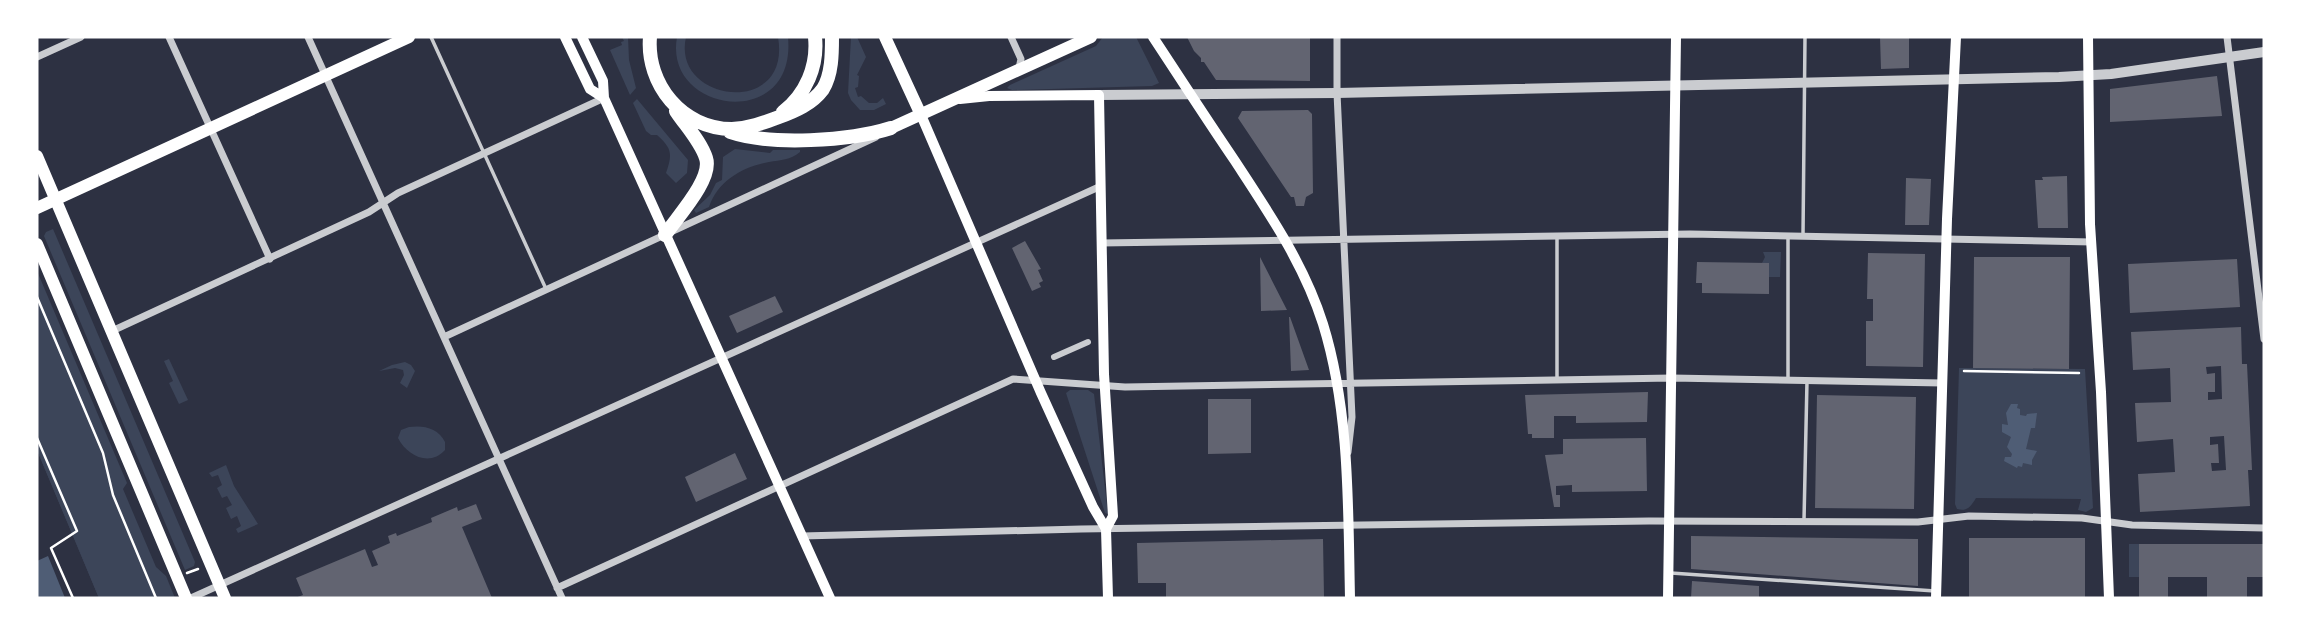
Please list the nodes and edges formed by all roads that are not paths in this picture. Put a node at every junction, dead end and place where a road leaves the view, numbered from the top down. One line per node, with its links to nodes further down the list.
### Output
1 (81, 37): 22 (street)
2 (169, 37): 38 (street)
3 (308, 37): 25 (street)
4 (410, 37): 25 (main road)
5 (431, 37): 41 (lane)
6 (565, 37): 34 (main road)
7 (582, 37): 34 (main road)
8 (650, 37): 30 (highway)
9 (815, 37): 37 (highway)
10 (832, 37): 37 (highway)
11 (885, 37): 36 (main road)
12 (1011, 37): 24 (street)
13 (1091, 37): 24 (main road)
14 (1153, 37): 33 (main road)
15 (1337, 37): 31 (street)
16 (1676, 37): 29 (main road)
17 (1805, 37): 28 (lane)
18 (1956, 37): 27 (main road)
19 (2088, 37): 26 (main road)
20 (2227, 37): 23 (street)
21 (2264, 52): 23 (street)
22 (37, 57)
23 (2230, 58): 26 (street); 61 (street)
24 (1018, 70): 35 (main road)
25 (325, 75): 38 (main road); 45 (street)
26 (2089, 75): 27 (street); 56 (main road)
27 (1954, 80): 28 (street); 52 (main road)
28 (1805, 84): 29 (street); 51 (lane)
29 (1675, 86): 31 (street); 48 (main road)
30 (664, 93): 39 (highway); 47 (highway)
31 (1337, 93): 33 (street); 53 (street)
32 (1099, 95): 33 (street); 35 (main road); 43 (main road)
33 (1191, 95): 54 (main road)
34 (604, 98): 41 (street); 47 (main road)
35 (954, 100): 36 (main road)
36 (920, 115): 40 (main road); 55 (main road)
37 (766, 122): 39 (highway)
38 (211, 128): 44 (main road); 59 (street)
39 (720, 128): 40 (highway)
40 (891, 128): 47 (street)
41 (484, 154): 45 (street); 60 (lane)
42 (37, 156): 44 (main road)
43 (1101, 186): 55 (street); 57 (main road)
44 (55, 200): 46 (main road); 62 (main road)
45 (383, 203): 59 (street); 63 (street)
46 (37, 208)
47 (665, 235): 60 (street); 67 (main road)
48 (1673, 235): 49 (street); 50 (street); 68 (main road)
49 (1557, 237): 53 (street); 69 (lane)
50 (1788, 237): 51 (street); 70 (lane)
51 (1803, 237): 52 (street)
52 (1947, 239): 56 (street); 75 (main road)
53 (1343, 240): 54 (street); 74 (street)
54 (1286, 241): 57 (street); 73 (main road)
55 (977, 242): 67 (street); 72 (main road)
56 (2092, 242): 83 (main road)
57 (1101, 243): 76 (main road)
58 (37, 244): 92 (main road)
59 (270, 259): 62 (street)
60 (546, 289): 63 (street)
61 (2263, 312): 64 (street)
62 (112, 331): 89 (main road)
63 (443, 337): 77 (street)
64 (2264, 339)
65 (1088, 342): 66 (street)
66 (1054, 357)
67 (722, 358): 77 (street); 79 (main road)
68 (1672, 378): 69 (street); 70 (street); 81 (main road)
69 (1557, 379): 74 (street)
70 (1788, 380): 71 (street)
71 (1807, 380): 75 (street); 82 (lane)
72 (1036, 381): 76 (street); 79 (street); 86 (main road)
73 (1336, 382): 74 (street); 76 (street); 78 (main road)
74 (1351, 382): 78 (street)
75 (1942, 383): 80 (main road)
76 (1105, 386): 86 (main road)
77 (499, 458): 89 (street); 90 (street)
78 (1344, 461): 84 (main road)
79 (779, 485): 87 (main road); 90 (street)
80 (1938, 520): 82 (street); 83 (street); 91 (main road)
81 (1669, 521): 82 (street); 84 (street); 88 (main road)
82 (1804, 522)
83 (2106, 522): 85 (street); 99 (main road)
84 (1348, 526): 86 (street); 97 (main road)
85 (2264, 528)
86 (1106, 529): 87 (street); 96 (main road)
87 (802, 536): 95 (main road)
88 (1669, 573): 91 (lane); 98 (main road)
89 (220, 585): 92 (street); 93 (main road)
90 (557, 588): 94 (street)
91 (1936, 595)
92 (188, 598)
93 (225, 598)
94 (562, 598)
95 (830, 598)
96 (1108, 598)
97 (1350, 598)
98 (1668, 598)
99 (2109, 598)

